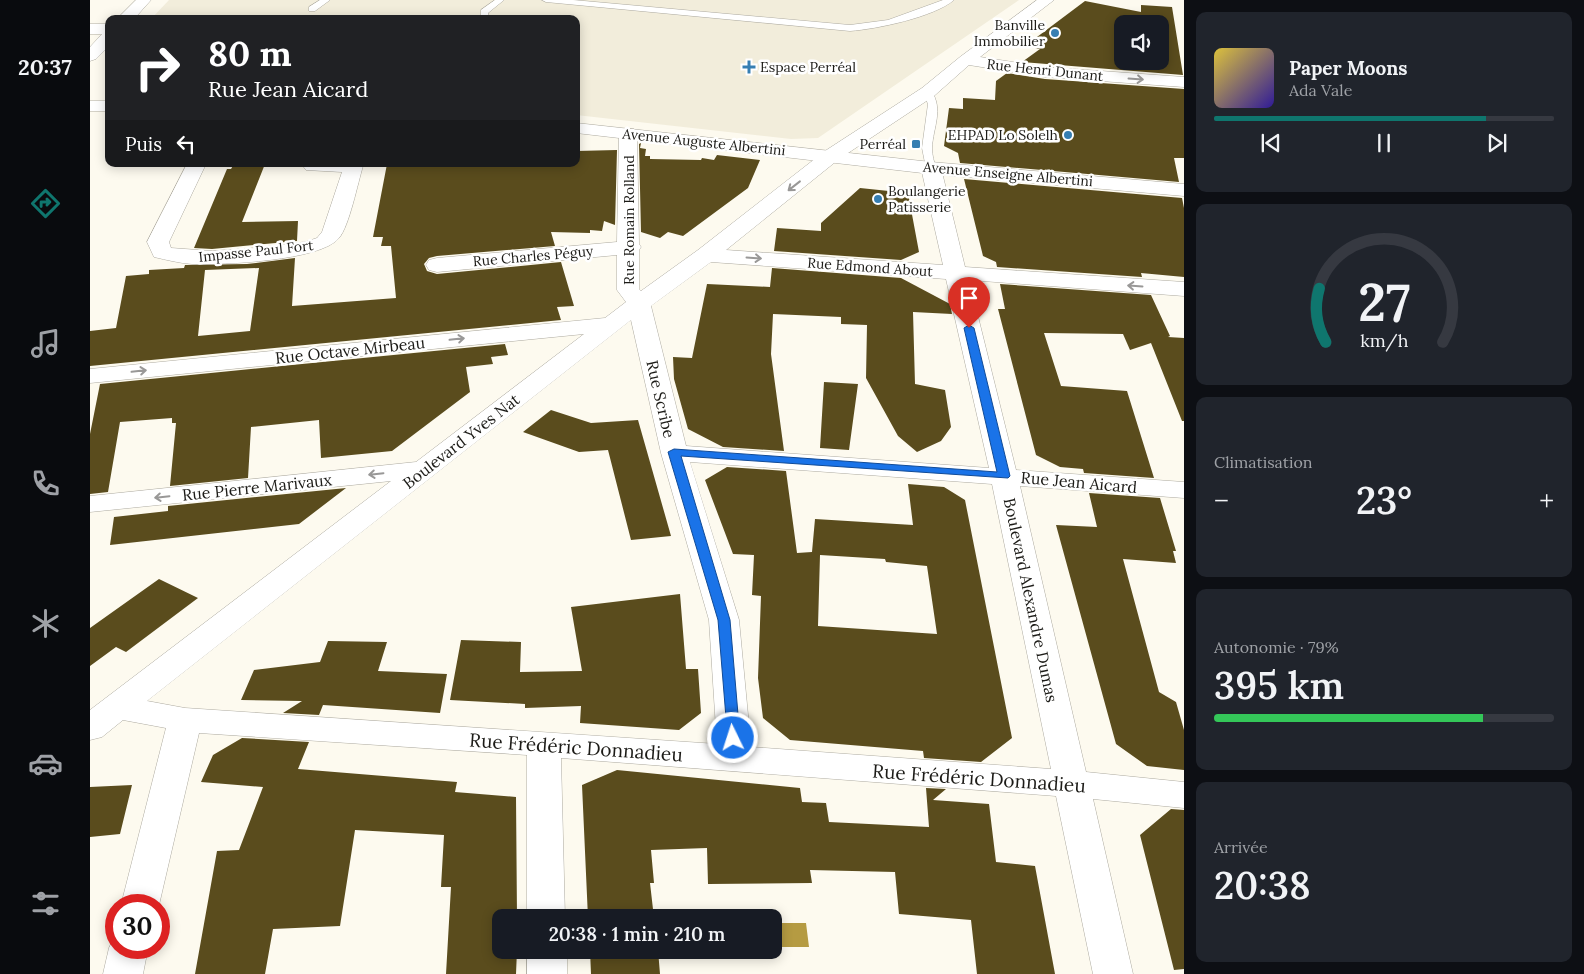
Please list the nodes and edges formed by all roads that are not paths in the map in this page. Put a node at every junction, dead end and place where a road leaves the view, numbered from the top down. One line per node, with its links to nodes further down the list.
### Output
1 (144, 0): 8 (street)
2 (326, 0): 7 (lane)
3 (500, 0): 9 (lane)
4 (546, 0): 5 (lane)
5 (950, 0)
6 (1047, 0): 14 (street, Boulevard Yves Nat)
7 (312, 9)
8 (129, 15)
9 (484, 15)
10 (90, 29): 11 (street)
11 (105, 29)
12 (105, 40): 13 (street)
13 (90, 56)
14 (966, 60): 15 (street, Rue Henri Dunant, one-way to 15); 16 (street, Boulevard Yves Nat)
15 (1184, 82)
16 (928, 92): 21 (street, Boulevard Yves Nat); 24 (lane)
17 (90, 106): 18 (street)
18 (105, 106)
19 (580, 128): 20 (street, Avenue Auguste Albertini)
20 (628, 133): 21 (street, Avenue Auguste Albertini); 26 (street, Rue Romain Rolland)
21 (832, 156): 24 (street, Avenue Enseigne Albertini); 27 (street, Boulevard Yves Nat, one-way to 27)
22 (195, 167): 23 (street, Impasse Paul Fort)
23 (354, 167)
24 (931, 168): 25 (street, Avenue Enseigne Albertini); 29 (street, Boulevard Alexandre Dumas)
25 (1184, 190)
26 (630, 248): 28 (street, Rue Charles Péguy); 31 (street, Rue Romain Rolland)
27 (706, 255): 29 (street, Rue Edmond About, one-way to 29); 31 (street, Boulevard Yves Nat)
28 (437, 265)
29 (956, 273): 30 (street, Rue Edmond About, one-way to 29); 36 (street, Boulevard Alexandre Dumas)
30 (1183, 292)
31 (639, 303): 32 (street, Boulevard Yves Nat); 34 (street, Rue Scribe)
32 (611, 324): 33 (street, Rue Octave Mirbeau, one-way to 32); 35 (street, Boulevard Yves Nat)
33 (90, 376)
34 (674, 452): 36 (street, Rue Jean Aicard); 43 (street, Rue Scribe)
35 (425, 469): 38 (street, Rue Pierre Marivaux, one-way to 38); 39 (street, Boulevard Yves Nat)
36 (1004, 476): 37 (street, Rue Jean Aicard); 44 (street, Boulevard Alexandre Dumas)
37 (1184, 490)
38 (90, 504)
39 (117, 707): 40 (street, Rue Frédéric Donnadieu); 41 (street, Boulevard Yves Nat)
40 (185, 720): 42 (street, Rue Frédéric Donnadieu); 46 (street)
41 (90, 728)
42 (544, 744): 43 (street, Rue Frédéric Donnadieu); 47 (street)
43 (735, 758): 44 (street, Rue Frédéric Donnadieu)
44 (1070, 784): 45 (street, Rue Frédéric Donnadieu); 52 (street, Boulevard Alexandre Dumas)
45 (1184, 795)
46 (143, 894)
47 (546, 909)
48 (126, 959): 50 (street)
49 (547, 959): 51 (street)
50 (123, 974)
51 (547, 974)
52 (1113, 974)

